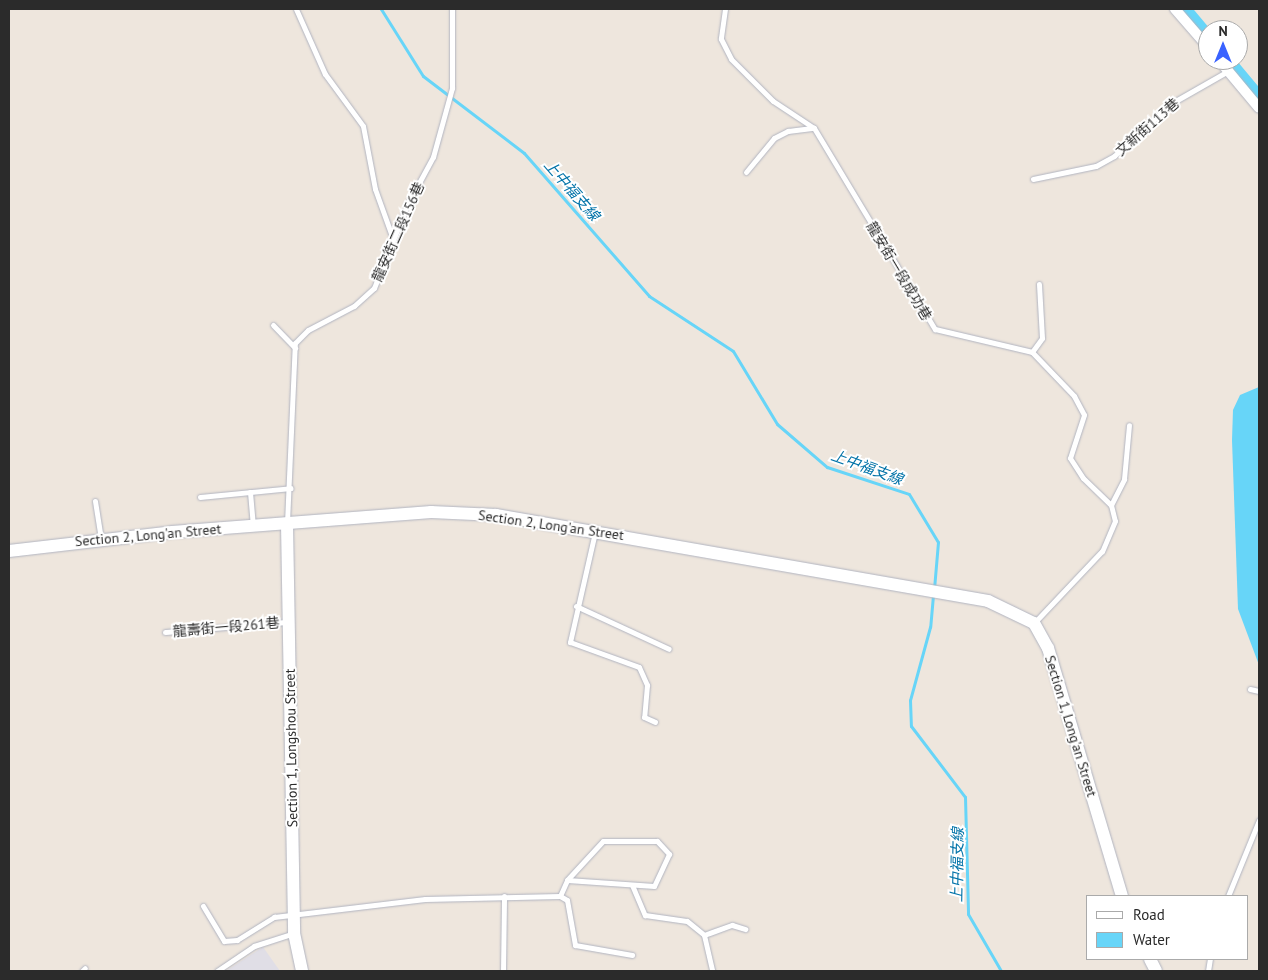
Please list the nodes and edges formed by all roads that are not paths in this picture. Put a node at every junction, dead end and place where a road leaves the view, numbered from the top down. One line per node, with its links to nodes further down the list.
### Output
1 (296, 9): 11 (lane)
2 (452, 9): 11 (lane, 龍安街二段156巷)
3 (725, 9): 8 (lane, 龍安街一段成功巷)
4 (1175, 9): 5 (street)
5 (1198, 36)
6 (1228, 71): 7 (street); 10 (lane, 文新街113巷)
7 (1259, 108)
8 (814, 128): 9 (lane); 15 (lane, 龍安街一段成功巷)
9 (746, 172)
10 (1032, 179)
11 (393, 239): 14 (lane, 龍安街二段156巷)
12 (1039, 284): 15 (lane)
13 (273, 325): 14 (lane)
14 (295, 348): 17 (lane)
15 (1032, 352): 21 (lane)
16 (1129, 425): 21 (lane)
17 (291, 488): 18 (lane); 22 (lane)
18 (250, 492): 19 (lane); 23 (lane)
19 (200, 496)
20 (95, 501): 25 (lane)
21 (1111, 505): 29 (lane)
22 (287, 524): 23 (street, Section 2, Long'an Street); 24 (street, Section 2, Long'an Street); 28 (street, Section 1, Longshou Street)
23 (253, 526): 25 (street, Section 2, Long'an Street)
24 (596, 529): 27 (lane); 29 (street, Section 2, Long'an Street)
25 (101, 538): 26 (street, Section 2, Long'an Street)
26 (9, 551)
27 (576, 606): 31 (lane); 34 (lane)
28 (287, 622): 30 (lane, 龍壽街一段261巷); 43 (street, Section 1, Longshou Street)
29 (1034, 624): 38 (street, Section 1, Long'an Street)
30 (165, 632)
31 (669, 649)
32 (1250, 689): 33 (lane)
33 (1259, 690)
34 (655, 722)
35 (1259, 820): 39 (lane)
36 (567, 880): 37 (lane); 37 (lane); 41 (lane)
37 (632, 886): 46 (lane)
38 (1122, 895)
39 (1228, 895)
40 (504, 896): 41 (lane); 43 (lane); 50 (lane)
41 (560, 896): 47 (lane)
42 (203, 906): 43 (lane)
43 (294, 915): 45 (street, Section 1, Longshou Street)
44 (745, 929): 46 (lane)
45 (294, 933): 48 (lane); 49 (street, Section 1, Longshou Street)
46 (704, 935): 51 (lane)
47 (632, 956)
48 (216, 971)
49 (302, 971)
50 (503, 971)
51 (712, 971)

